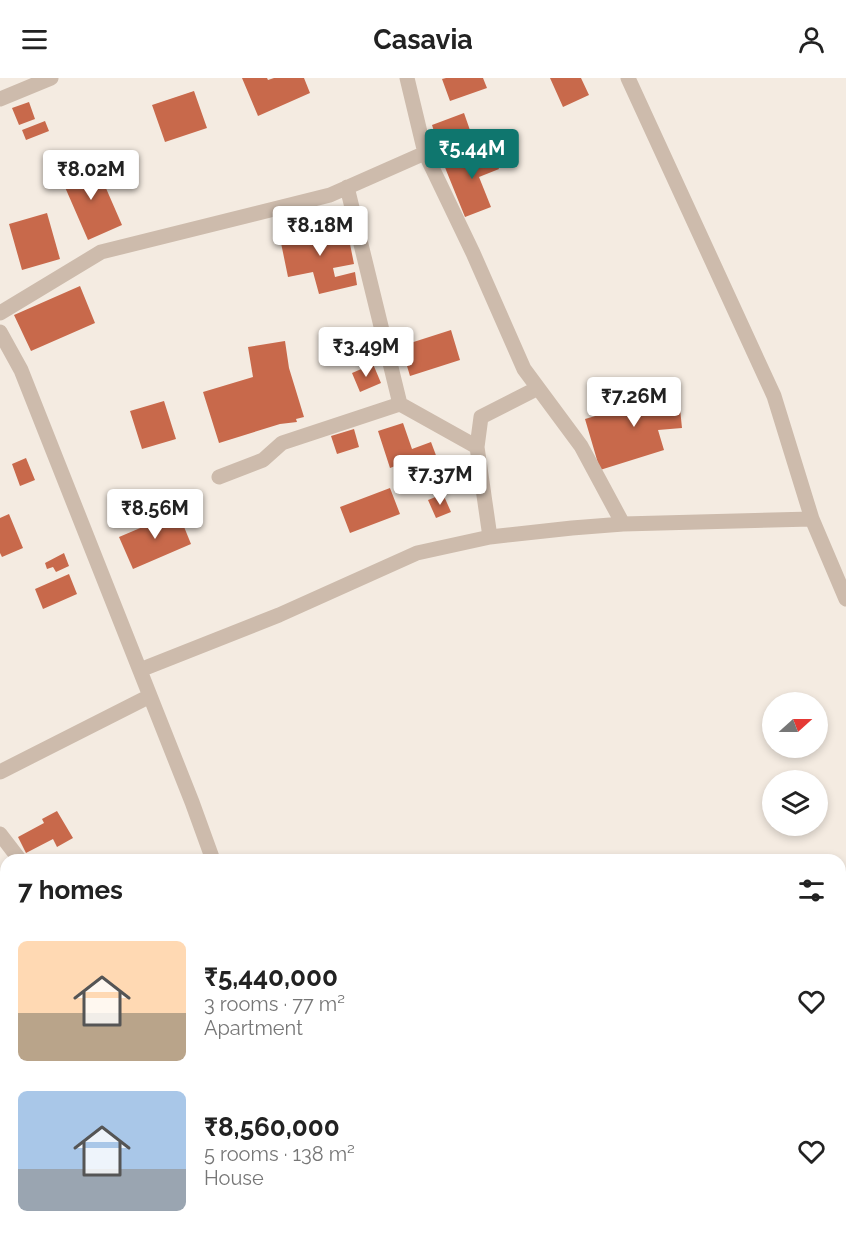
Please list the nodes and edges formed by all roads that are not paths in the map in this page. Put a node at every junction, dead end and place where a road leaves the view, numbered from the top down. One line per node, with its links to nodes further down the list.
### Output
1 (51, 78): 4 (street)
2 (407, 78): 5 (street)
3 (628, 78): 13 (street)
4 (0, 99)
5 (425, 153): 6 (street); 9 (street)
6 (347, 187): 7 (street); 10 (street)
7 (0, 313)
8 (0, 332): 17 (street)
9 (538, 388): 11 (street); 14 (street)
10 (400, 404): 11 (street); 12 (street)
11 (477, 447): 15 (street)
12 (219, 477)
13 (812, 519): 14 (street); 16 (street)
14 (623, 524): 15 (street)
15 (490, 537): 17 (street)
16 (846, 599)
17 (140, 670): 18 (street)
18 (150, 696): 19 (street); 22 (street)
19 (0, 772)
20 (0, 834): 21 (street)
21 (15, 854)
22 (211, 854)

